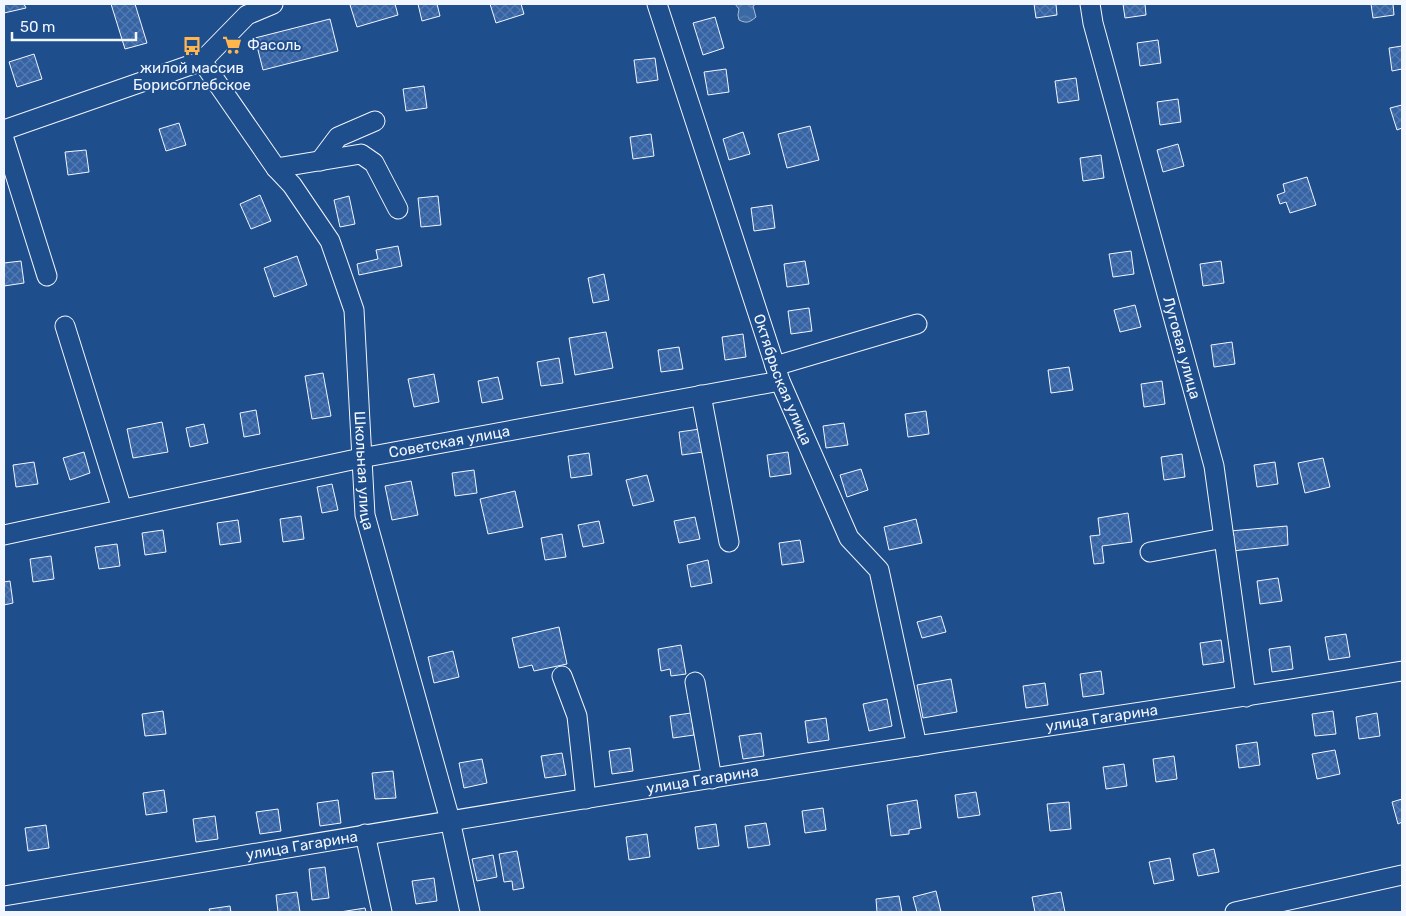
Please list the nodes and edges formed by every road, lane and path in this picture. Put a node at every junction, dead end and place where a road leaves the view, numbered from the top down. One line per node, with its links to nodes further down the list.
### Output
1 (273, 4): 4 (street)
2 (658, 4): 14 (street, Октябрьская улица)
3 (1090, 4): 19 (street, Луговая улица)
4 (202, 61): 6 (street); 9 (street, Школьная улица)
5 (376, 121): 8 (street)
6 (4, 130)
7 (4, 138): 11 (street)
8 (320, 161): 9 (street); 10 (street)
9 (276, 168): 16 (street, Школьная улица)
10 (398, 209)
11 (48, 276)
12 (917, 324): 14 (street, Советская улица)
13 (65, 326): 17 (street)
14 (777, 373): 15 (street, Советская улица); 26 (street, Октябрьская улица)
15 (701, 395): 16 (street, Советская улица); 20 (street)
16 (361, 458): 17 (street, Советская улица); 29 (street, Школьная улица)
17 (122, 509): 18 (street, Советская улица)
18 (4, 535)
19 (1224, 538): 21 (street); 25 (street, Луговая улица)
20 (729, 542)
21 (1150, 552)
22 (1402, 671): 25 (street, улица Гагарина)
23 (562, 676): 28 (street)
24 (695, 682): 27 (street)
25 (1246, 697): 26 (street, улица Гагарина)
26 (918, 746): 27 (street, улица Гагарина)
27 (712, 779): 28 (street, улица Гагарина)
28 (586, 798): 29 (street, улица Гагарина)
29 (450, 820): 30 (street, улица Гагарина); 34 (street, Школьная улица)
30 (365, 834): 32 (street, улица Гагарина); 33 (street)
31 (1402, 875): 35 (street)
32 (4, 896)
33 (382, 912)
34 (470, 912)
35 (1235, 912)

